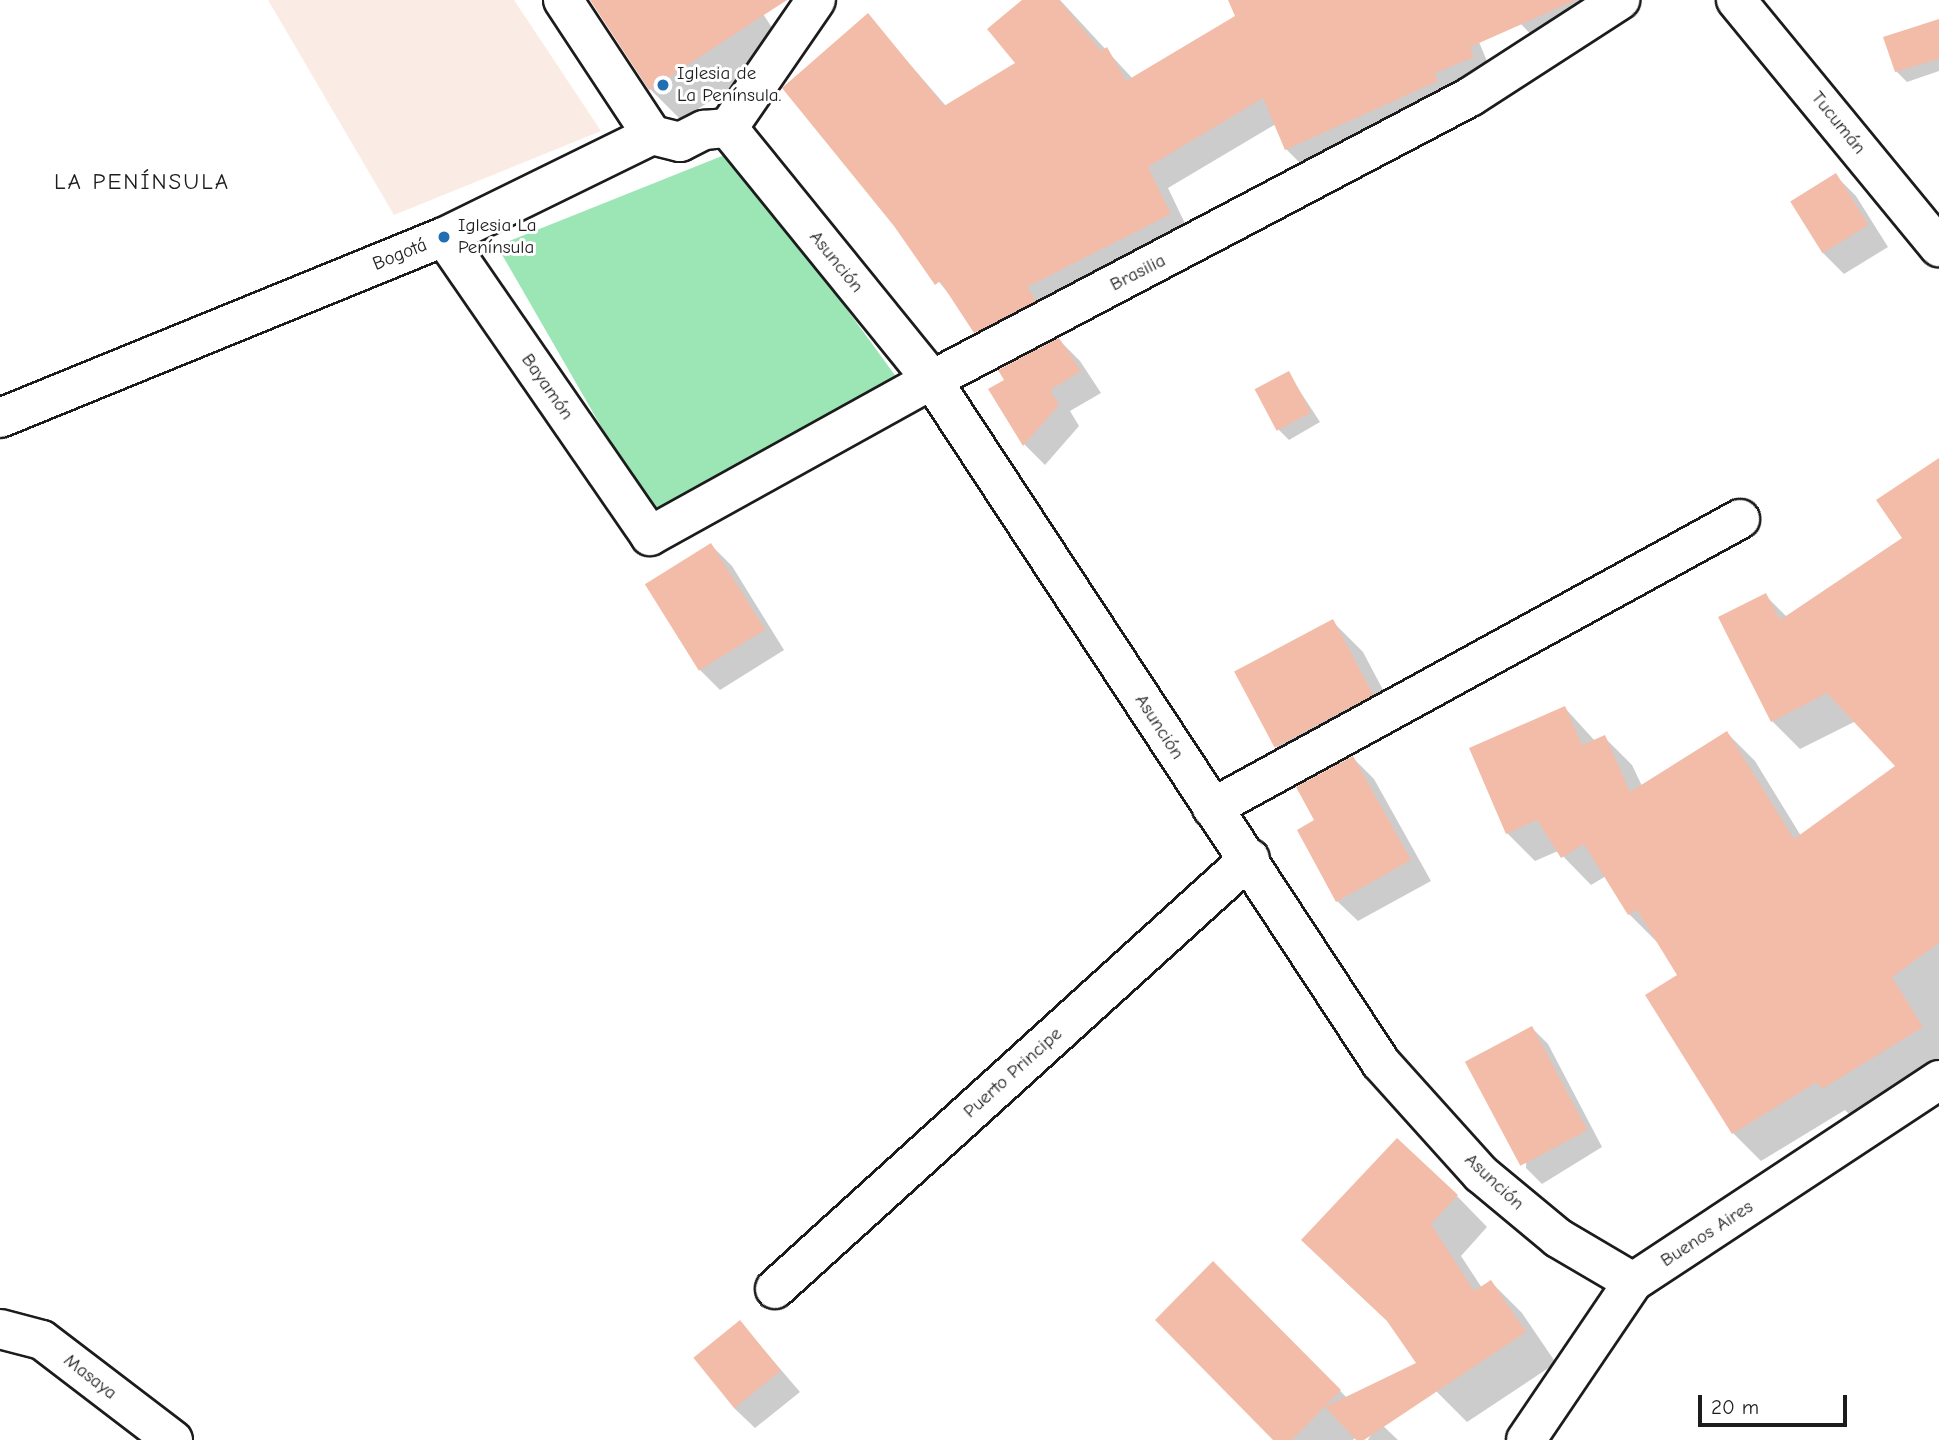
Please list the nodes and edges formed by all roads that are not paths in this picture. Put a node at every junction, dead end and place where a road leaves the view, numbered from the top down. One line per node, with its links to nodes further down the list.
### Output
1 (563, 0): 6 (street)
2 (816, 0): 5 (street)
3 (1620, 0): 9 (street, Brasilia)
4 (1736, 0): 8 (street, Tucumán)
5 (727, 128): 6 (street); 9 (street, Asunción)
6 (652, 135): 7 (street, Bogotá)
7 (444, 237): 10 (street, Bogotá); 12 (street, Bayamón)
8 (1939, 247)
9 (932, 380): 12 (street, Brasilia); 13 (street, Asunción)
10 (0, 418)
11 (1740, 519): 13 (street)
12 (650, 536)
13 (1212, 808): 14 (street, Asunción)
14 (1250, 858): 16 (street, Asunción); 17 (street, Puerto Principe)
15 (1939, 1080): 16 (street, Buenos Aires)
16 (1633, 1282): 20 (street, Buenos Aires)
17 (775, 1289)
18 (0, 1329): 19 (street, Masaya)
19 (173, 1440)
20 (1527, 1440)

